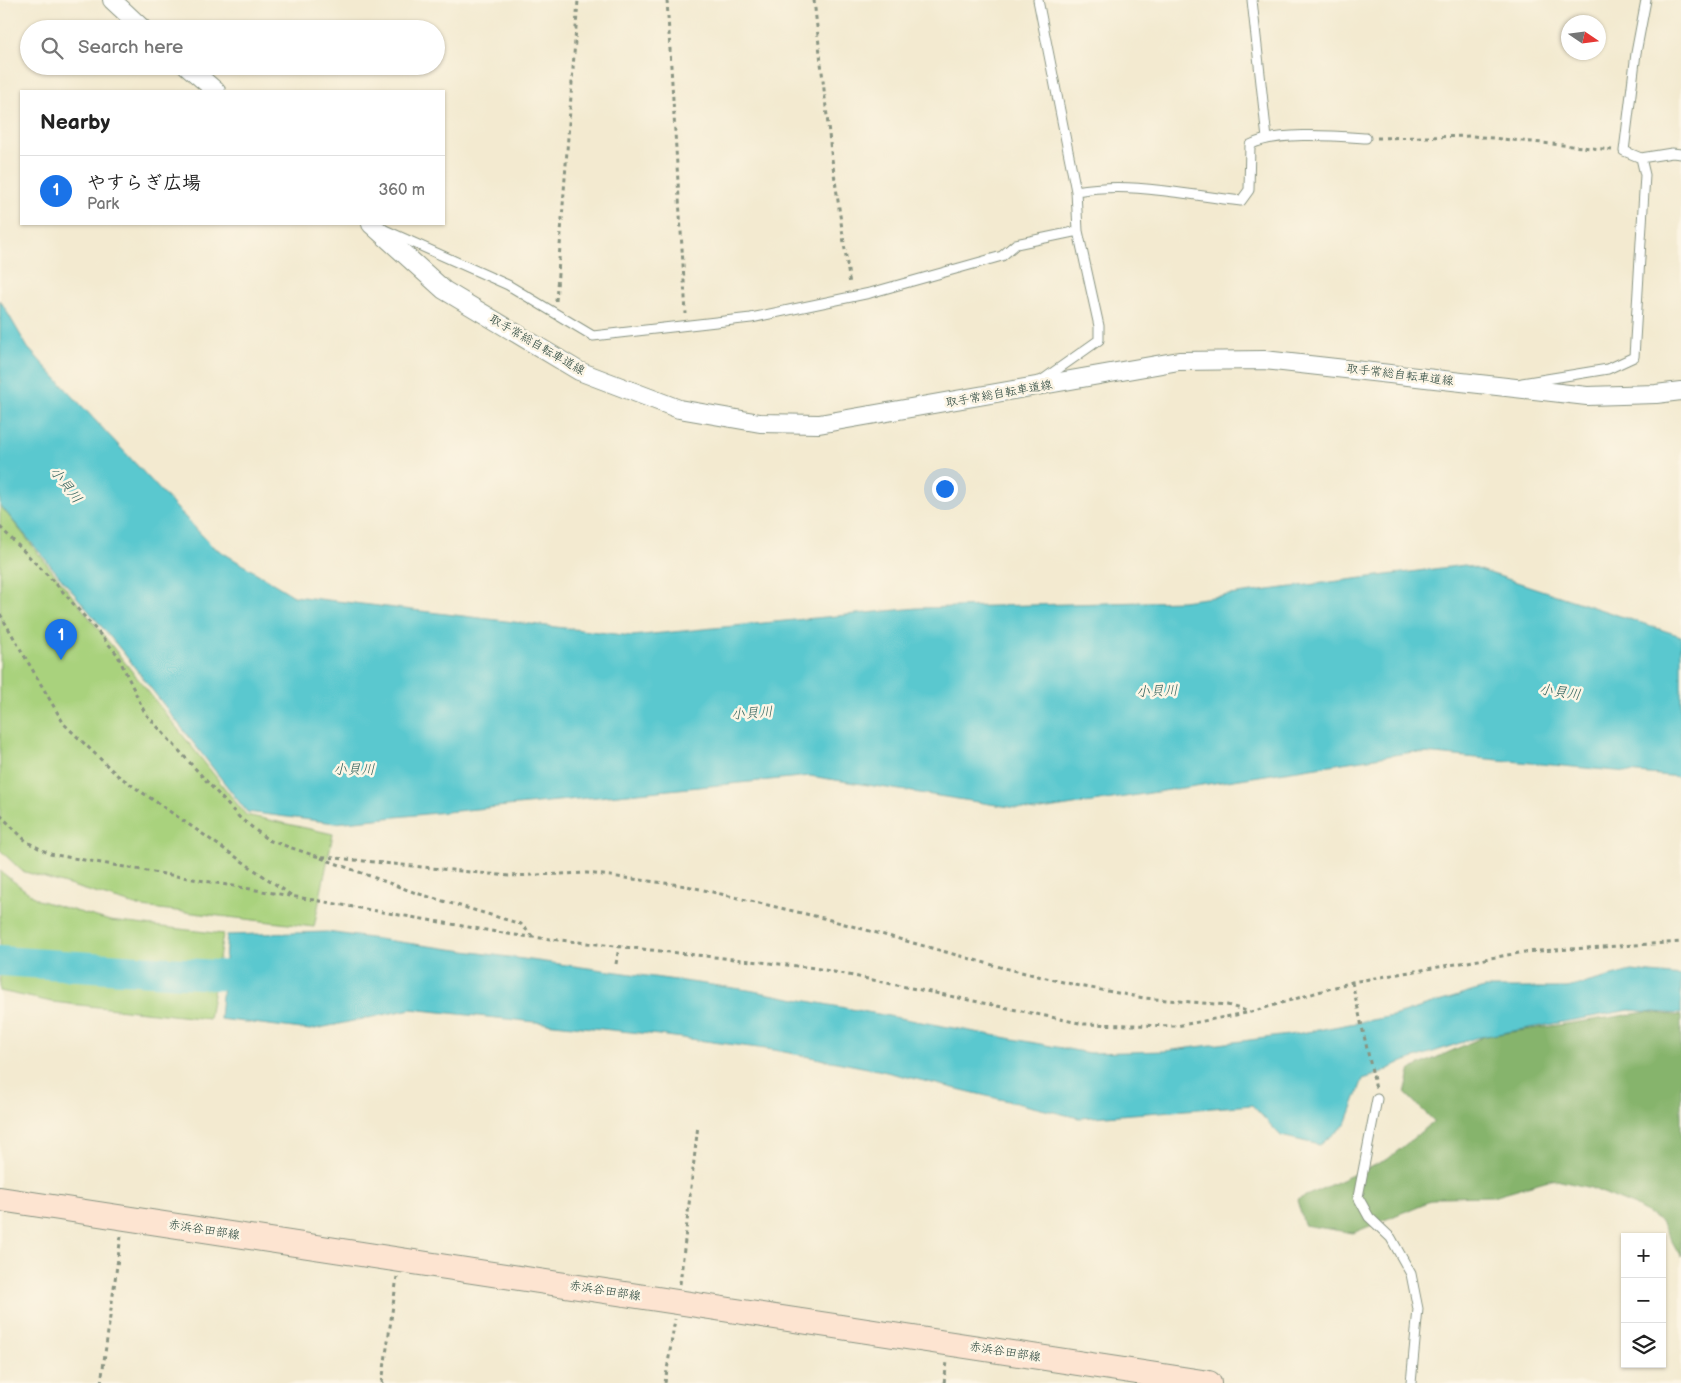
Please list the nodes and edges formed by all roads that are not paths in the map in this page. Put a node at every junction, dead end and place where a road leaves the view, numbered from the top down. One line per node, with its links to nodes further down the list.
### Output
1 (112, 0): 5 (street)
2 (1038, 0): 12 (lane)
3 (1252, 0): 9 (lane)
4 (1646, 0): 11 (lane)
5 (133, 20)
6 (197, 75): 7 (street)
7 (215, 90)
8 (1366, 138): 9 (lane)
9 (1266, 139): 12 (lane)
10 (1681, 154): 11 (lane)
11 (1641, 158): 15 (lane)
12 (1076, 191): 14 (lane)
13 (374, 226): 14 (lane); 16 (street, 取手常総自転車道線)
14 (1078, 231): 16 (lane)
15 (1497, 386): 16 (street, 取手常総自転車道線); 17 (street, 取手常総自転車道線)
16 (1030, 388)
17 (1681, 391)
18 (1378, 1098): 21 (lane)
19 (0, 1199): 20 (main road, 赤浜谷田部線)
20 (1210, 1383)
21 (1411, 1383)

